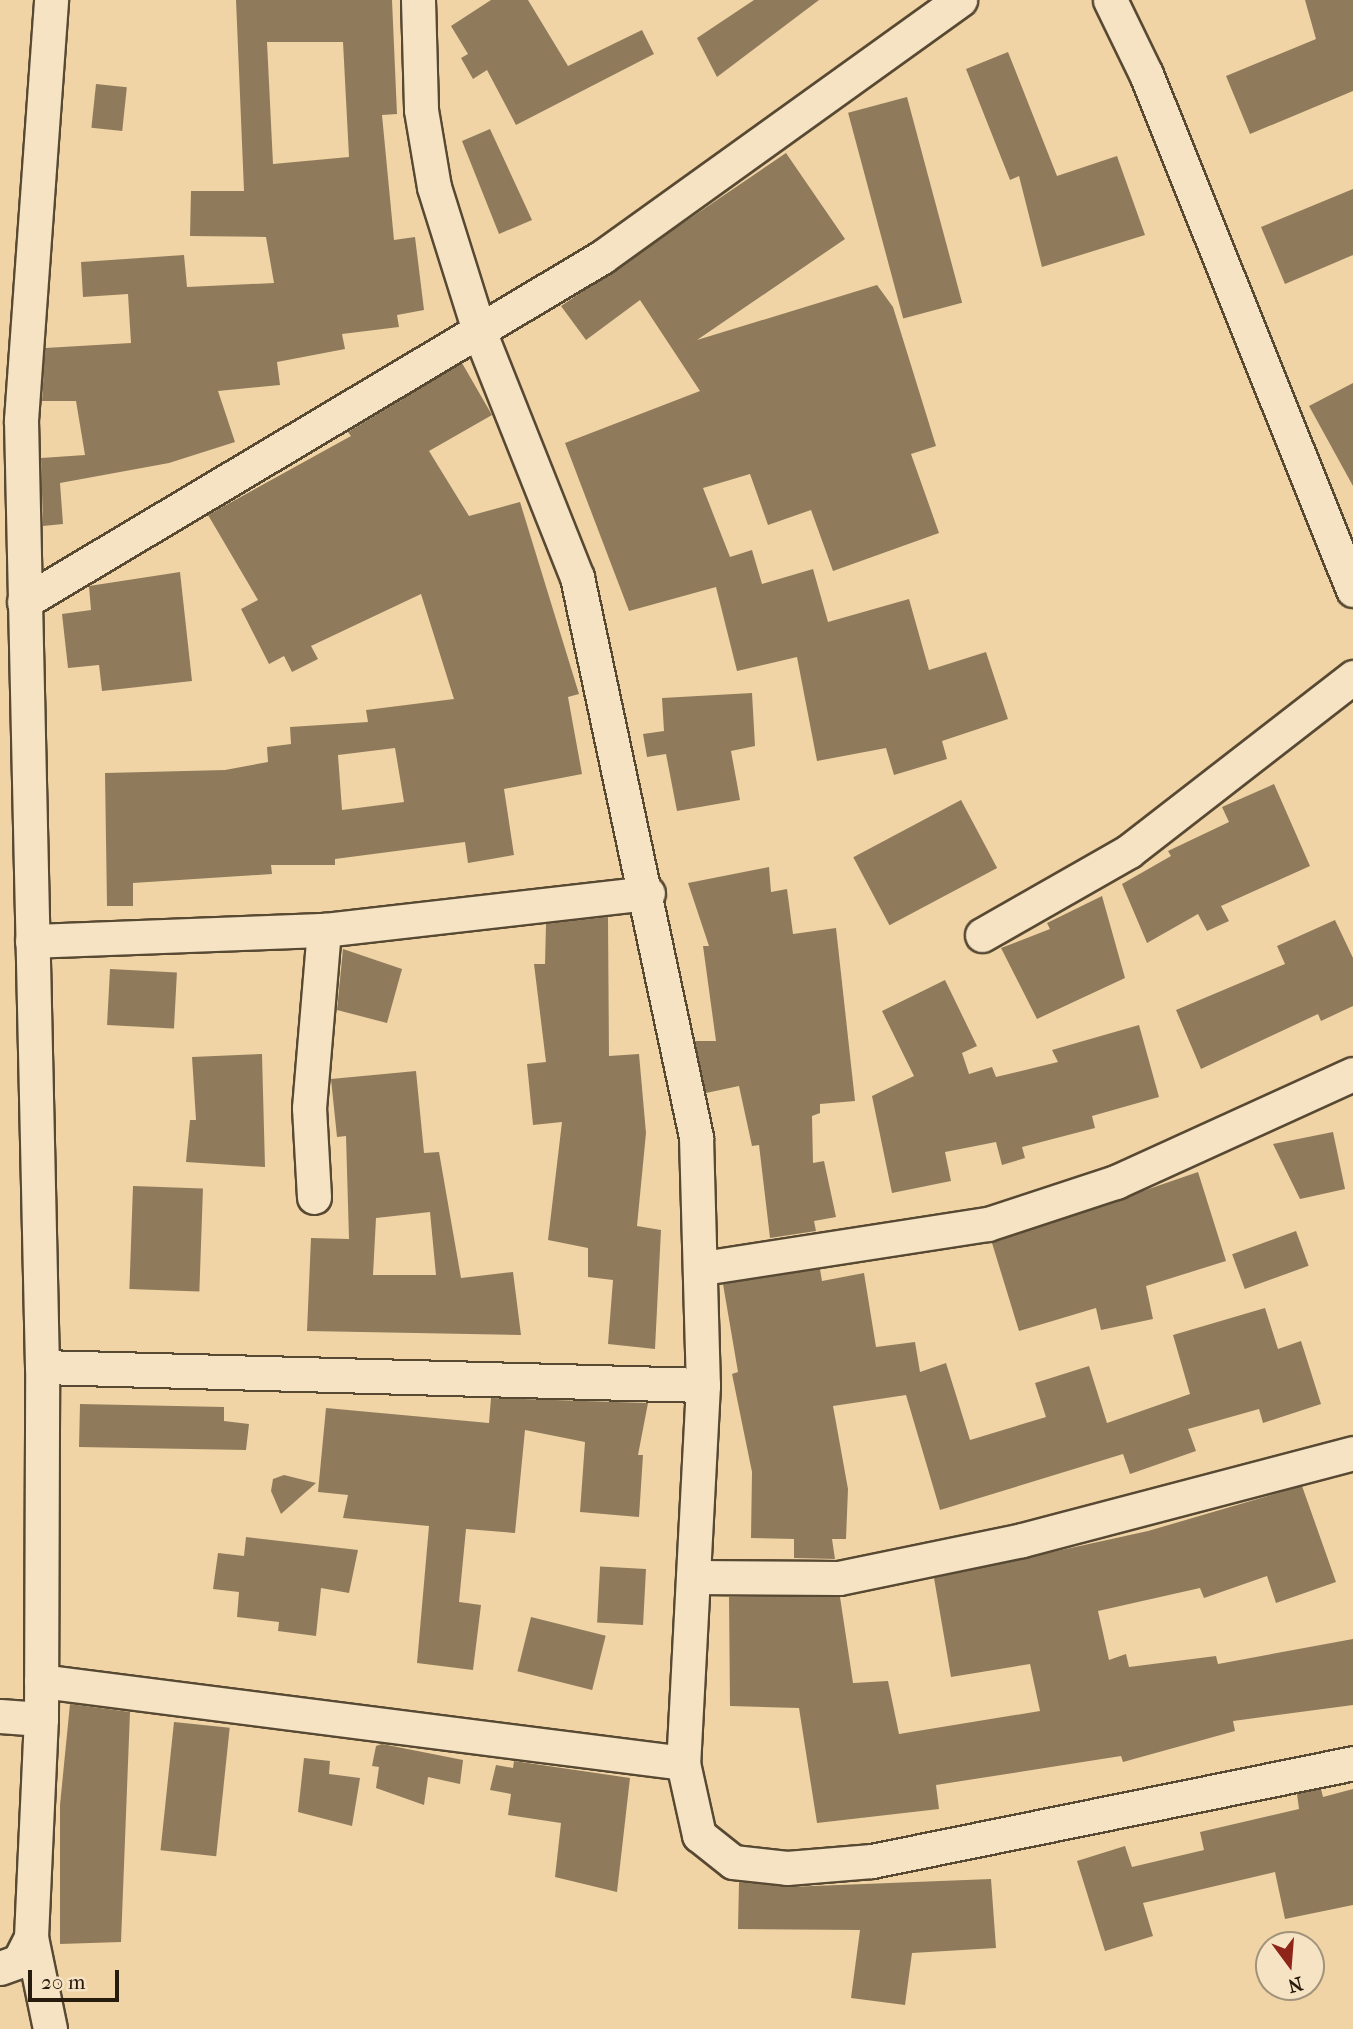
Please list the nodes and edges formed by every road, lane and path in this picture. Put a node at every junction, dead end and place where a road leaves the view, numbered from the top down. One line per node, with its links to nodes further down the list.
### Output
1 (51, 0): 7 (street)
2 (418, 0): 5 (street)
3 (960, 0): 5 (street)
4 (1110, 0): 6 (street)
5 (480, 331): 7 (street); 9 (street)
6 (1353, 590)
7 (24, 603): 12 (street)
8 (1353, 677): 11 (street)
9 (648, 894): 10 (street); 15 (street)
10 (324, 930): 12 (street); 14 (street)
11 (982, 935)
12 (32, 942): 16 (street)
13 (1353, 1074): 15 (street)
14 (314, 1197)
15 (704, 1268): 17 (street)
16 (42, 1367): 17 (street); 20 (street)
17 (703, 1385): 19 (street)
18 (1353, 1453): 19 (street)
19 (693, 1577): 23 (street)
20 (41, 1681): 22 (street); 23 (street)
21 (0, 1716): 22 (street)
22 (40, 1719): 25 (street)
23 (683, 1763): 24 (street)
24 (1353, 1763)
25 (31, 1937): 26 (street); 27 (street)
26 (0, 1968)
27 (50, 2029)

